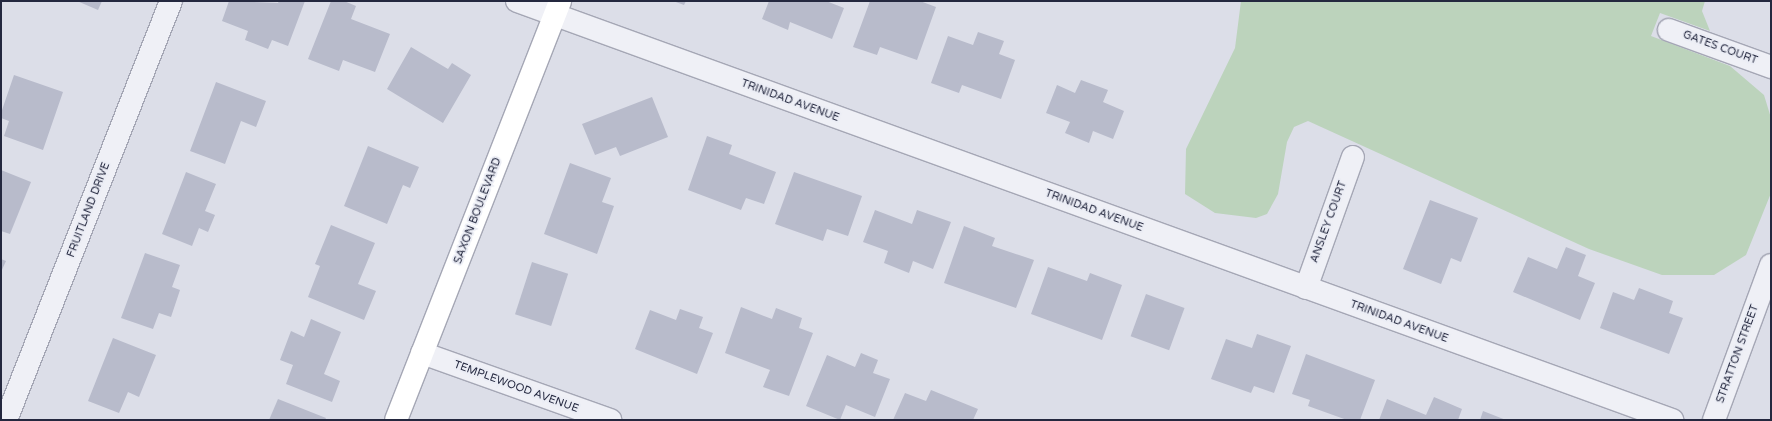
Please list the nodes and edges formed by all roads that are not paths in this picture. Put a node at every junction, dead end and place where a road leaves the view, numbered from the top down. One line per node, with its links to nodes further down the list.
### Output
1 (171, 1): 10 (street, FRUITLAND DRIVE)
2 (517, 1): 3 (street, TRINIDAD AVENUE)
3 (558, 8): 8 (street, TRINIDAD AVENUE); 9 (main road, SAXON BOULEVARD)
4 (1669, 30): 5 (street, GATES COURT)
5 (1771, 67)
6 (1353, 157): 8 (street, ANSLEY COURT)
7 (1771, 265): 14 (street, STRATTON STREET)
8 (1306, 288): 13 (street, TRINIDAD AVENUE)
9 (422, 353): 11 (main road, SAXON BOULEVARD); 12 (street, TEMPLEWOOD AVENUE)
10 (6, 420)
11 (396, 420)
12 (610, 420)
13 (1672, 420)
14 (1714, 420)

